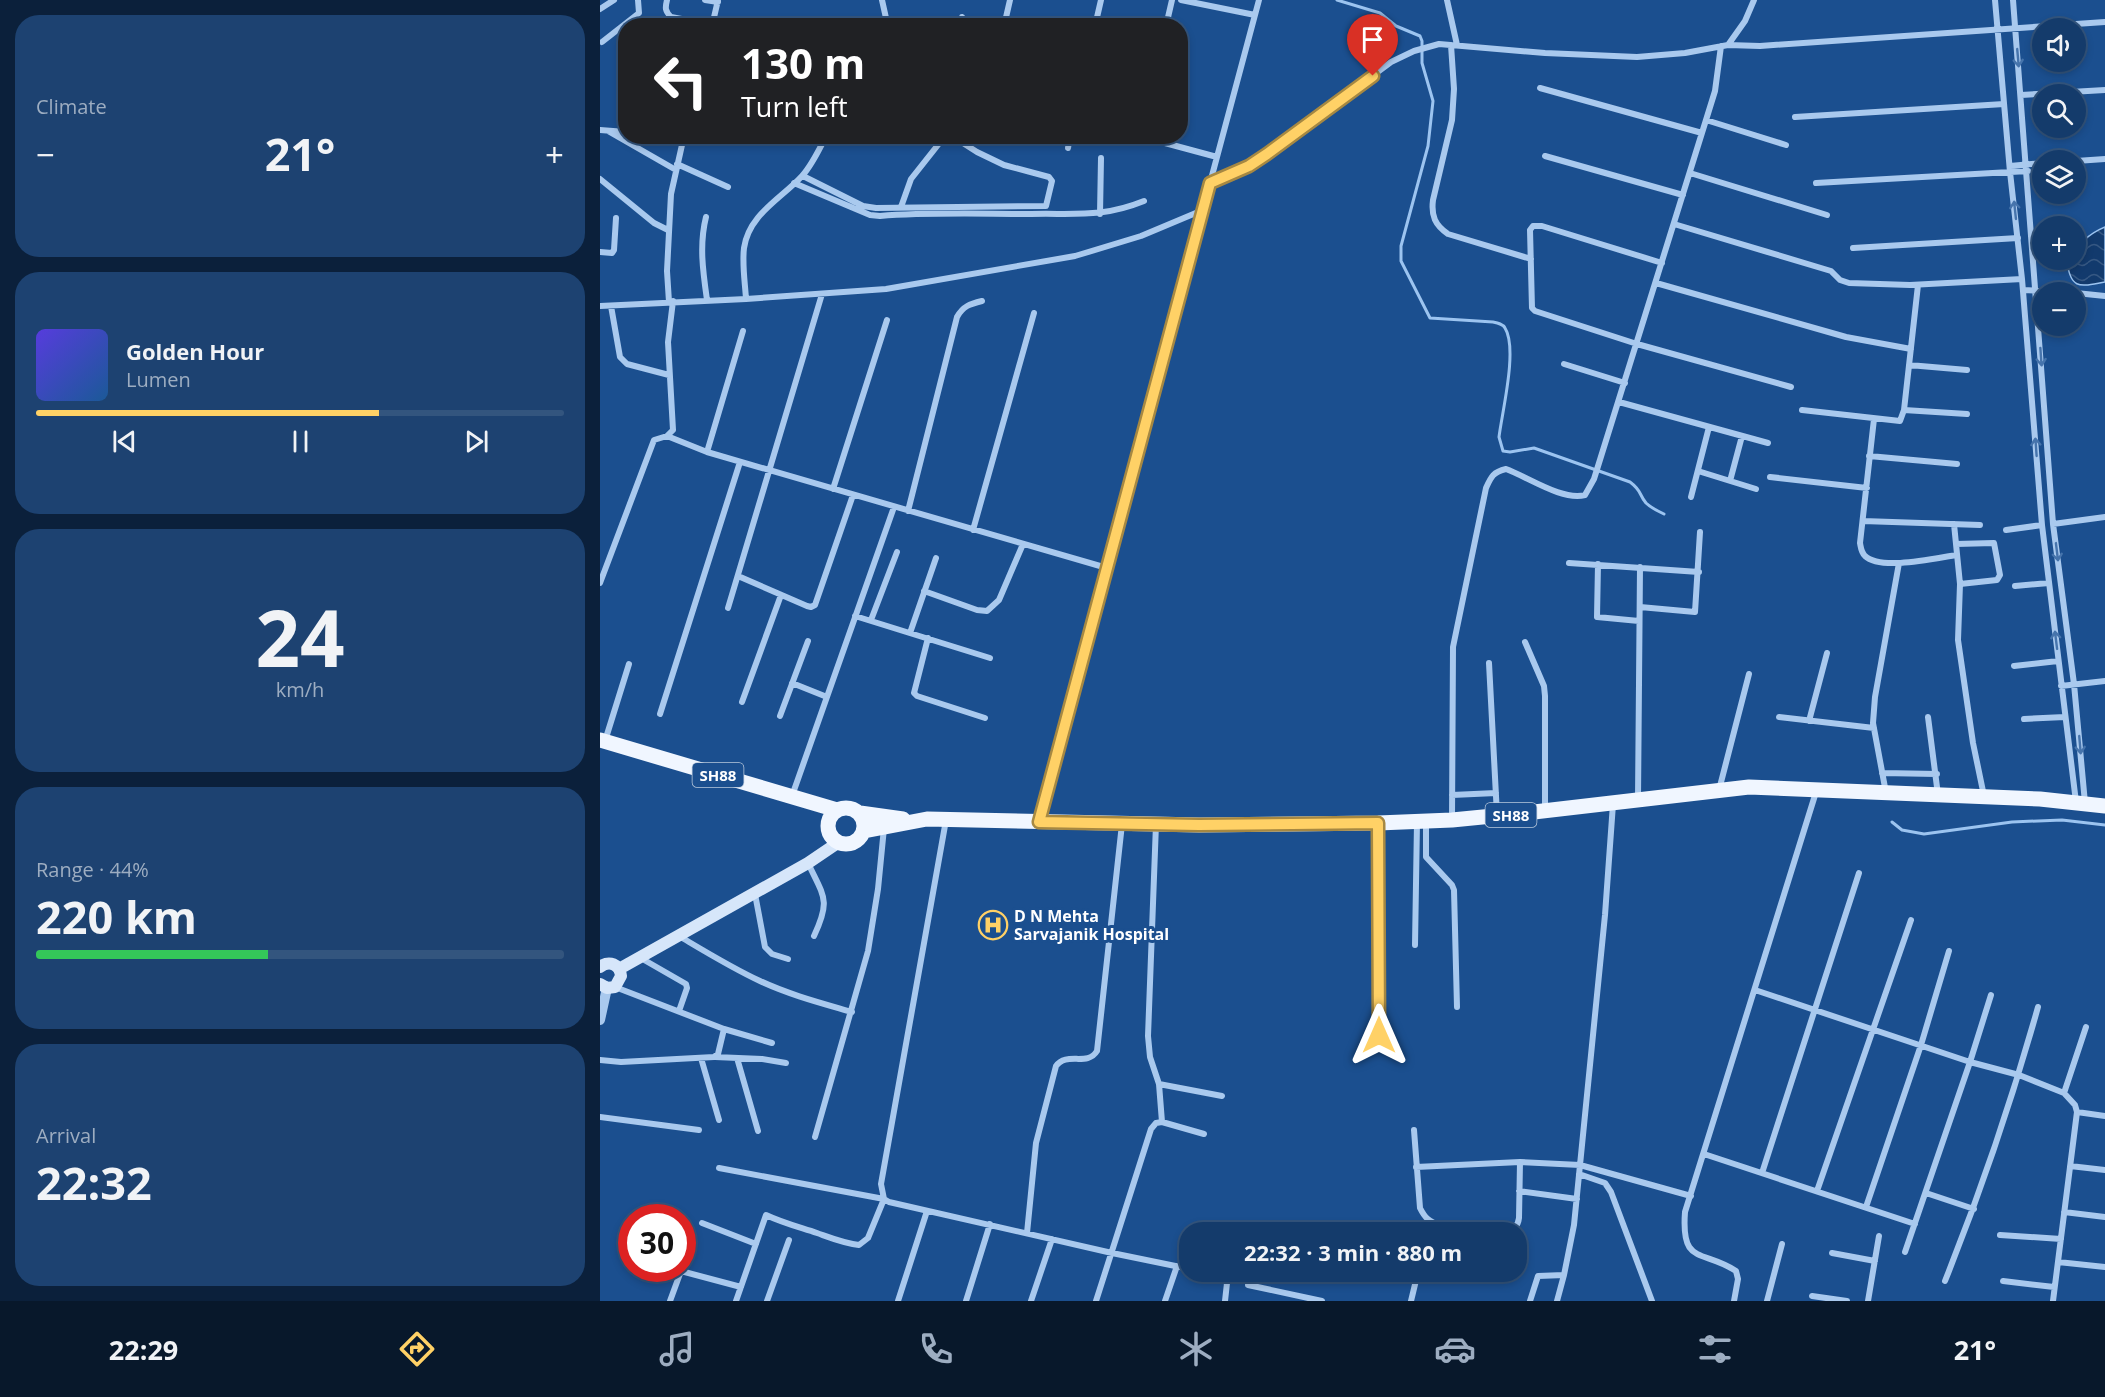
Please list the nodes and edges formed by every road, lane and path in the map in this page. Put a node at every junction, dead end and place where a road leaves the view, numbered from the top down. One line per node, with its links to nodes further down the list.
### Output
1 (614, 0): 16 (street)
2 (638, 0): 18 (street)
3 (667, 0): 19 (street)
4 (705, 0): 15 (street)
5 (882, 0): 21 (street)
6 (1010, 0): 22 (street)
7 (1101, 0): 23 (street)
8 (1172, 0): 24 (street)
9 (1181, 0): 17 (street)
10 (1259, 0): 17 (street)
11 (1447, 0): 30 (street)
12 (1754, 0): 31 (street)
13 (1995, 0): 27 (street)
14 (2013, 0): 26 (street)
15 (718, 1): 20 (street)
16 (600, 9)
17 (1255, 15): 52 (street)
18 (633, 18)
19 (680, 18)
20 (714, 18)
21 (886, 18)
22 (1006, 18)
23 (1097, 18)
24 (1168, 18)
25 (2105, 22): 26 (street)
26 (2015, 27): 27 (street); 34 (street, one-way to 34)
27 (1997, 28): 31 (street); 35 (street)
28 (618, 29): 29 (street)
29 (602, 42)
30 (1454, 45): 31 (street); 65 (street); 81 (street)
31 (1725, 46): 37 (street)
32 (1540, 88): 41 (street)
33 (2105, 90): 34 (street)
34 (2021, 95): 59 (street)
35 (2004, 104): 36 (street); 60 (street)
36 (1795, 117)
37 (1706, 120): 41 (street); 50 (street)
38 (600, 130): 39 (street)
39 (608, 131): 40 (street); 42 (street)
40 (618, 132)
41 (1702, 133): 61 (street)
42 (618, 136)
43 (633, 144): 58 (street)
44 (682, 144): 58 (street)
45 (821, 144): 62 (street)
46 (939, 144): 70 (street)
47 (964, 144): 70 (street)
48 (1069, 144): 51 (street)
49 (1170, 144): 52 (street)
50 (1786, 145)
51 (1068, 148)
52 (1217, 156): 65 (street)
53 (1545, 156): 68 (street)
54 (1101, 158): 72 (street)
55 (2105, 159): 56 (street)
56 (2086, 160)
57 (2032, 166): 59 (street)
58 (676, 167): 67 (street); 77 (street)
59 (2027, 167): 60 (street); 84 (street)
60 (2010, 169): 66 (street); 78 (street, one-way to 60)
61 (1690, 173): 68 (street); 73 (street)
62 (802, 176): 64 (street); 70 (street)
63 (600, 179): 77 (street)
64 (794, 183): 72 (street); 92 (street)
65 (1210, 183): 71 (street)
66 (1816, 183)
67 (728, 187)
68 (1683, 195): 76 (street)
69 (1144, 201): 72 (street)
70 (901, 207)
71 (1203, 210): 89 (street); 152 (street)
72 (1101, 214)
73 (1827, 215)
74 (706, 217): 93 (street)
75 (616, 218): 80 (street)
76 (1674, 224): 82 (street); 86 (street)
77 (668, 230): 94 (street)
78 (2018, 238): 79 (street); 83 (street)
79 (1853, 248)
80 (600, 252)
81 (1531, 260): 82 (street); 102 (street)
82 (1662, 263): 85 (street)
83 (2022, 279): 86 (street); 87 (street)
84 (2034, 282)
85 (1656, 283): 102 (street); 103 (street)
86 (1918, 285): 103 (street)
87 (2023, 290): 88 (street); 139 (street, one-way to 87)
88 (2032, 291)
89 (822, 294): 92 (street); 123 (street)
90 (2086, 294): 91 (street)
91 (2105, 296)
92 (746, 299): 93 (street)
93 (707, 300): 94 (street)
94 (671, 302): 97 (street); 107 (street)
95 (982, 302): 133 (street)
96 (600, 306): 97 (street)
97 (611, 306): 107 (street)
98 (1034, 313): 140 (street)
99 (887, 320): 128 (street)
100 (743, 331): 119 (street)
101 (2038, 336): 137 (street, one-way to 137)
102 (1637, 344): 108 (street); 109 (street)
103 (1911, 349): 105 (street)
104 (1564, 364): 108 (street)
105 (1909, 365): 106 (street); 112 (street)
106 (1967, 370)
107 (669, 375): 116 (street)
108 (1625, 383): 110 (street)
109 (1791, 387)
110 (1619, 402): 115 (street); 199 (street)
111 (1802, 410): 114 (street)
112 (1904, 410): 113 (street); 114 (street)
113 (1967, 414)
114 (1874, 419): 120 (street)
115 (1709, 426): 117 (street); 124 (street)
116 (667, 436): 119 (street); 155 (street)
117 (1742, 436): 118 (street); 126 (street)
118 (1768, 443)
119 (707, 452): 121 (street)
120 (1869, 456): 122 (street); 127 (street)
121 (740, 462): 123 (street); 183 (street)
122 (1957, 464)
123 (770, 470): 128 (street); 154 (street)
124 (1698, 471): 126 (street); 131 (street)
125 (1770, 477): 127 (street)
126 (1730, 481): 129 (street)
127 (1866, 488): 135 (street)
128 (833, 489): 130 (street)
129 (1756, 489)
130 (854, 495): 132 (street); 160 (street)
131 (1691, 496)
132 (894, 507): 133 (street); 163 (street)
133 (908, 511): 140 (street)
134 (2105, 517): 137 (street)
135 (1863, 521): 136 (street); 149 (street)
136 (1954, 524): 138 (street); 144 (street)
137 (2053, 524): 179 (street, one-way to 179)
138 (1980, 525)
139 (2042, 525): 141 (street); 157 (street)
140 (973, 530): 143 (street)
141 (2006, 530)
142 (1700, 532): 153 (street)
143 (1023, 544): 152 (street); 159 (street)
144 (1956, 544): 146 (street); 156 (street)
145 (897, 552): 164 (street)
146 (1957, 555): 149 (street); 156 (street)
147 (936, 558): 159 (street)
148 (1569, 563): 150 (street)
149 (1899, 563): 191 (street)
150 (1598, 564): 151 (street); 165 (street)
151 (1640, 567): 153 (street); 161 (street)
152 (1107, 568): 215 (street)
153 (1699, 572): 161 (street)
154 (738, 576): 160 (street); 162 (street)
155 (600, 582)
156 (1960, 584): 202 (street)
157 (2049, 584): 158 (street); 172 (street, one-way to 157)
158 (2015, 586)
159 (924, 591): 166 (street)
160 (781, 596): 182 (street)
161 (1640, 607): 165 (street)
162 (728, 608)
163 (855, 616): 164 (street); 181 (street)
164 (871, 620): 166 (street)
165 (1639, 621): 203 (street)
166 (910, 633): 167 (street)
167 (928, 638): 171 (street); 188 (street)
168 (808, 641): 178 (street)
169 (1525, 642): 208 (street)
170 (1827, 653): 190 (street)
171 (990, 658)
172 (2058, 661): 175 (street); 180 (street)
173 (1489, 663): 197 (street)
174 (629, 664): 192 (street)
175 (2014, 666)
176 (1749, 674): 196 (street)
177 (2105, 681): 179 (street)
178 (792, 683): 181 (street); 184 (street)
179 (2074, 684): 180 (street); 204 (street, one-way to 204)
180 (2061, 686): 187 (street)
181 (827, 697): 201 (street)
182 (742, 702)
183 (660, 714)
184 (780, 716)
185 (1779, 717): 190 (street)
186 (1928, 717): 194 (street)
187 (2065, 717): 189 (street); 204 (street)
188 (985, 718)
189 (2024, 718)
190 (1809, 721): 191 (street)
191 (1874, 728): 193 (street)
192 (602, 741): 201 (main road, SH88)
193 (1882, 773): 194 (street); 198 (street)
194 (1937, 774): 200 (street)
195 (1817, 789): 196 (main road, SH88); 198 (main road, SH88); 235 (street)
196 (1719, 790): 203 (main road, SH88)
197 (1496, 793): 199 (street); 210 (street)
198 (1886, 793): 200 (main road, SH88)
199 (1452, 795): 213 (street)
200 (1938, 795): 202 (main road, SH88)
201 (792, 796): 207 (main road, SH88)
202 (1984, 797): 204 (main road, SH88)
203 (1638, 799): 205 (main road, SH88)
204 (2080, 803): 206 (main road, SH88)
205 (1613, 804): 208 (main road, SH88); 271 (street)
206 (2105, 806)
207 (837, 810): 209 (main road); 221 (main road)
208 (1545, 811): 210 (main road, SH88)
209 (860, 813): 212 (main road, SH88); 220 (main road)
210 (1497, 816): 213 (main road, SH88)
211 (946, 819): 212 (main road, SH88); 215 (main road, SH88); 282 (street)
212 (914, 820): 219 (main road, SH88)
213 (1452, 820): 214 (main road, SH88)
214 (1422, 821): 216 (main road, SH88); 228 (street); 237 (street)
215 (1039, 822): 217 (main road, SH88)
216 (1378, 823): 218 (main road, SH88); 246 (street)
217 (1122, 824): 218 (main road, SH88); 292 (street)
218 (1156, 824): 256 (street)
219 (884, 827): 220 (main road, SH88); 241 (street)
220 (864, 831): 221 (main road)
221 (839, 842): 222 (main road)
222 (808, 864): 224 (main road); 227 (street)
223 (1859, 873): 239 (street)
224 (755, 893): 226 (main road); 231 (street)
225 (1911, 920): 245 (street)
226 (679, 935): 230 (main road); 241 (street)
227 (814, 936)
228 (1414, 945)
229 (1949, 951): 248 (street)
230 (639, 957): 233 (main road); 240 (street)
231 (788, 959)
232 (600, 967): 233 (main road)
233 (619, 969): 234 (main road)
234 (607, 986): 240 (street); 242 (street)
235 (1755, 990): 239 (street); 269 (street)
236 (1990, 995): 253 (street)
237 (1457, 1007)
238 (2038, 1007): 255 (street)
239 (1813, 1009): 245 (street); 276 (street)
240 (679, 1011): 244 (street)
241 (852, 1012): 268 (street)
242 (600, 1020)
243 (2086, 1027): 257 (street)
244 (724, 1029): 247 (street); 249 (street)
245 (1873, 1029): 248 (street); 279 (street)
246 (1379, 1035)
247 (772, 1043)
248 (1921, 1045): 253 (street); 284 (street)
249 (714, 1057): 250 (street); 251 (street)
250 (701, 1058): 252 (street); 262 (street)
251 (737, 1058): 254 (street); 266 (street)
252 (600, 1060)
253 (1970, 1062): 255 (street); 280 (street)
254 (786, 1064)
255 (2019, 1075): 257 (street); 285 (street)
256 (1159, 1084): 258 (street); 263 (street)
257 (2064, 1093): 259 (street)
258 (1222, 1096)
259 (2077, 1112): 260 (street); 273 (street)
260 (2105, 1116)
261 (600, 1117): 264 (street)
262 (719, 1120)
263 (1162, 1122): 267 (street); 301 (street)
264 (699, 1130)
265 (1414, 1130): 272 (street)
266 (758, 1131)
267 (1204, 1134)
268 (815, 1137)
269 (1704, 1154): 276 (street); 281 (street)
270 (1520, 1162): 271 (street); 272 (street); 278 (street)
271 (1580, 1165): 277 (street); 281 (street)
272 (1416, 1167): 278 (street)
273 (2070, 1167): 275 (street); 287 (street)
274 (719, 1168): 282 (street)
275 (2105, 1170)
276 (1762, 1173): 279 (street)
277 (1579, 1174): 283 (street); 329 (street)
278 (1519, 1191): 283 (street)
279 (1817, 1191): 284 (street)
280 (1926, 1193): 285 (street); 291 (street)
281 (1690, 1196): 330 (street)
282 (884, 1199): 286 (street); 298 (street)
283 (1576, 1199): 307 (street)
284 (1866, 1207): 291 (street)
285 (1974, 1209): 308 (street)
286 (927, 1211): 290 (street); 319 (street)
287 (2064, 1212): 288 (street); 296 (street)
288 (2105, 1217)
289 (702, 1222): 298 (street)
290 (990, 1224): 292 (street); 320 (street)
291 (1915, 1224): 300 (street)
292 (1027, 1233): 295 (street)
293 (2000, 1234): 296 (street)
294 (1879, 1236): 303 (street)
295 (1052, 1239): 301 (street); 321 (street)
296 (2061, 1239): 304 (street)
297 (789, 1240): 318 (street)
298 (756, 1244): 313 (street)
299 (1782, 1244): 331 (street)
300 (1905, 1252)
301 (1112, 1253): 305 (street); 322 (street)
302 (1832, 1253): 303 (street)
303 (1875, 1261): 333 (street)
304 (2058, 1262): 306 (street); 314 (street)
305 (1178, 1266): 323 (street)
306 (2105, 1267)
307 (1564, 1275): 327 (street); 328 (street)
308 (1945, 1281)
309 (2004, 1281): 314 (street)
310 (1226, 1282): 324 (street)
311 (1416, 1282): 326 (street)
312 (1248, 1285): 325 (street)
313 (741, 1287): 316 (street); 317 (street)
314 (2054, 1287): 334 (street)
315 (1812, 1296): 332 (street)
316 (670, 1301)
317 (736, 1301)
318 (766, 1301)
319 (898, 1301)
320 (966, 1301)
321 (1031, 1301)
322 (1096, 1301)
323 (1166, 1301)
324 (1225, 1301)
325 (1322, 1301)
326 (1411, 1301)
327 (1530, 1301)
328 (1557, 1301)
329 (1652, 1301)
330 (1734, 1301)
331 (1767, 1301)
332 (1847, 1301)
333 (1868, 1301)
334 (2053, 1301)

